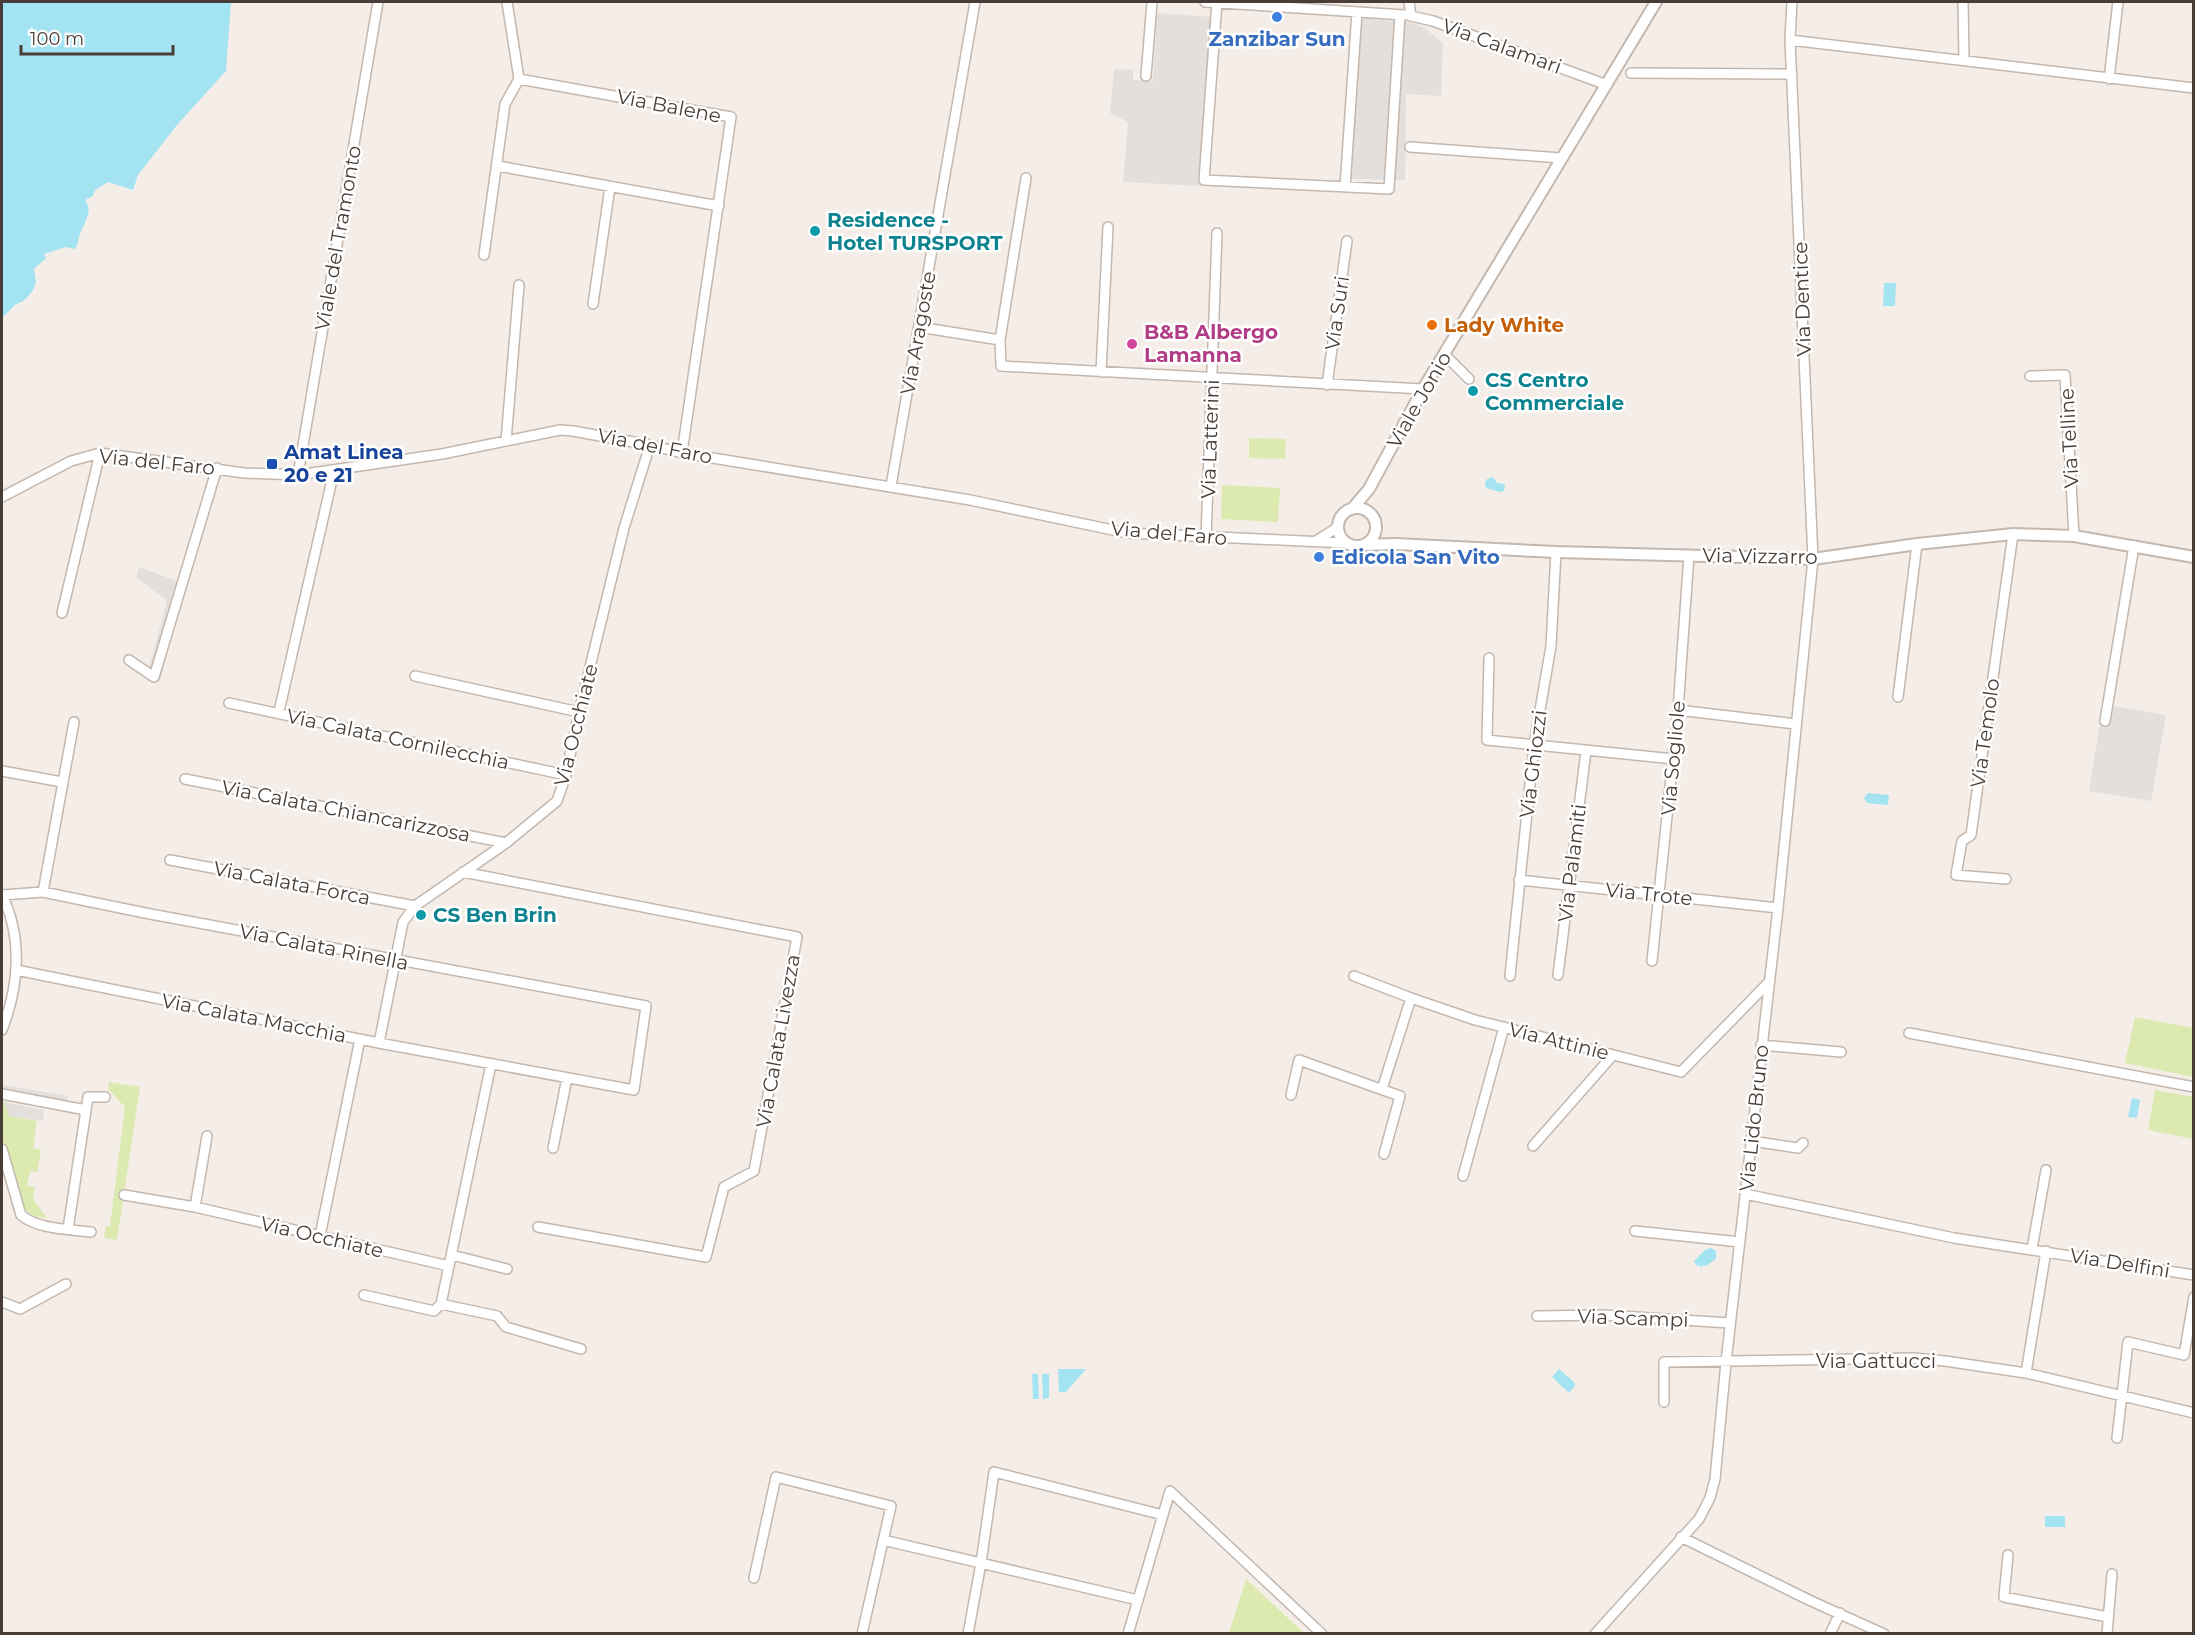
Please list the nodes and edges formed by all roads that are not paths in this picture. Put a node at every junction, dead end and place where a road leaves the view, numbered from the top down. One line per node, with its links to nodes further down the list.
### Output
1 (378, 2): 52 (street, Viale del Tramonto)
2 (507, 2): 20 (street)
3 (975, 2): 37 (street, Via Aragoste)
4 (1152, 2): 19 (street)
5 (1205, 2): 11 (street, Via Calamari)
6 (1409, 2): 14 (street)
7 (1656, 2): 22 (street, Viale Jonio)
8 (1792, 2): 15 (street, Via Dentice)
9 (1963, 2): 16 (street)
10 (2118, 2): 21 (street)
11 (1217, 3): 12 (street, Via Calamari); 29 (street)
12 (1357, 12): 13 (street, Via Calamari); 29 (street)
13 (1400, 15): 14 (street, Via Calamari); 29 (street)
14 (1411, 16): 22 (street, Via Calamari)
15 (1790, 40): 16 (street); 18 (street, Via Dentice)
16 (1964, 59): 21 (street)
17 (1631, 73): 18 (street)
18 (1792, 74): 72 (street, Via Dentice)
19 (1146, 76)
20 (519, 79): 26 (street); 30 (street, Via Balene)
21 (2109, 79): 23 (street)
22 (1607, 85): 25 (street, Viale Jonio)
23 (2193, 88)
24 (1410, 147): 25 (street)
25 (1561, 158): 39 (street, Viale Jonio)
26 (498, 166): 28 (street); 34 (street)
27 (1026, 178): 38 (street)
28 (610, 187): 30 (street); 36 (street)
29 (1346, 187)
30 (719, 206): 49 (street, Via Balene)
31 (1108, 227): 40 (street)
32 (1217, 233): 42 (street, Via Latterini)
33 (1347, 241): 44 (street, Via Suri)
34 (484, 255)
35 (519, 285): 46 (street)
36 (594, 304)
37 (919, 327): 38 (street); 53 (street, Via Aragoste)
38 (1000, 340): 40 (street)
39 (1444, 354): 43 (street); 45 (street, Viale Jonio)
40 (1101, 372): 42 (street)
41 (2030, 376): 61 (street, Via Telline)
42 (1212, 378): 44 (street); 62 (street, Via Latterini)
43 (1469, 379)
44 (1327, 385): 45 (street)
45 (1424, 389): 54 (street, Viale Jonio)
46 (506, 441): 47 (street, Via del Faro); 51 (street, Via del Faro)
47 (650, 445): 49 (street, Via del Faro); 81 (street, Via Occhiate)
48 (100, 453): 50 (street, Via del Faro); 55 (street, Via del Faro); 73 (street)
49 (682, 453): 53 (street, Via del Faro)
50 (218, 468): 52 (street, Via del Faro); 75 (street)
51 (334, 471): 52 (street, Via del Faro); 79 (street)
52 (298, 475)
53 (891, 486): 62 (street, Via del Faro)
54 (1370, 489): 56 (street, Viale Jonio); 57 (street, Viale Jonio)
55 (2, 497)
56 (1352, 509): 57 (street); 58 (street)
57 (1370, 513): 59 (street)
58 (1338, 527): 63 (street); 64 (street)
59 (1376, 531): 65 (street); 67 (street)
60 (2013, 534): 61 (street, Via Vizzarro); 66 (street, Via Vizzarro); 95 (street, Via Temolo)
61 (2074, 536): 68 (street, Via Vizzarro)
62 (1206, 537): 63 (street, Via del Faro)
63 (1316, 541): 64 (street, Via del Faro)
64 (1346, 543): 67 (street, Via Vizzarro)
65 (1396, 544): 67 (street, Via Vizzarro); 69 (street, Via Vizzarro)
66 (1917, 544): 72 (street, Via Vizzarro); 77 (street)
67 (1364, 545)
68 (2134, 546): 71 (street, Via Vizzarro); 82 (street)
69 (1556, 552): 70 (street, Via Vizzarro); 85 (street, Via Ghiozzi)
70 (1689, 555): 72 (street, Via Vizzarro); 80 (street, Via Sogliole)
71 (2193, 557)
72 (1813, 559): 84 (street, Via Lido Bruno)
73 (62, 613)
74 (1489, 658): 85 (street)
75 (129, 660)
76 (415, 676): 81 (street)
77 (1898, 697)
78 (229, 703): 89 (street, Via Calata Cornilecchia)
79 (280, 707)
80 (1678, 710): 84 (street); 87 (street, Via Sogliole)
81 (579, 712): 89 (street, Via Occhiate)
82 (2105, 721)
83 (74, 722): 91 (street)
84 (1796, 724): 102 (street, Via Lido Bruno)
85 (1534, 745): 86 (street); 96 (street, Via Ghiozzi)
86 (1586, 751): 87 (street); 97 (street, Via Palamiti)
87 (1674, 759): 100 (street, Via Sogliole)
88 (2, 771): 91 (street)
89 (566, 775): 92 (street, Via Occhiate)
90 (185, 779): 92 (street, Via Calata Chiancarizzosa)
91 (62, 783): 98 (street)
92 (506, 843): 94 (street, Via Occhiate)
93 (170, 860): 101 (street, Via Calata Forca)
94 (463, 872): 101 (street, Via Occhiate); 141 (street, Via Calata Livezza)
95 (2006, 879)
96 (1520, 880): 97 (street, Via Trote); 108 (street, Via Ghiozzi)
97 (1569, 885): 100 (street, Via Trote); 106 (street, Via Palamiti)
98 (43, 892): 99 (street, Via Calata Rinella); 103 (street, Via Calata Rinella)
99 (2, 895): 105 (street)
100 (1659, 896): 102 (street, Via Trote); 104 (street, Via Sogliole)
101 (415, 906): 103 (street, Via Occhiate)
102 (1778, 908): 109 (street, Via Lido Bruno)
103 (395, 960): 111 (street, Via Calata Rinella); 116 (street, Via Occhiate)
104 (1652, 961)
105 (16, 970): 113 (street); 115 (street, Via Calata Macchia)
106 (1558, 975)
107 (1354, 976): 110 (street, Via Attinie)
108 (1510, 976)
109 (1768, 983): 117 (street, Via Lido Bruno); 119 (street, Via Attinie)
110 (1411, 998): 112 (street, Via Attinie); 123 (street)
111 (646, 1006): 121 (street, Via Calata Macchia)
112 (1504, 1027): 119 (street, Via Attinie); 137 (street)
113 (2, 1029)
114 (1909, 1033): 122 (street)
115 (360, 1039): 116 (street, Via Calata Macchia); 145 (street)
116 (379, 1043): 120 (street, Via Calata Macchia)
117 (1761, 1045): 118 (street); 129 (street, Via Lido Bruno)
118 (1841, 1052)
119 (1613, 1055): 131 (street)
120 (491, 1064): 121 (street, Via Calata Macchia); 149 (street)
121 (567, 1078): 132 (street)
122 (2193, 1087)
123 (1382, 1089): 125 (street); 134 (street)
124 (2, 1094): 127 (street)
125 (1291, 1095)
126 (105, 1098): 127 (street)
127 (86, 1110): 142 (street)
128 (207, 1136): 140 (street)
129 (1751, 1141): 130 (street); 138 (street, Via Lido Bruno)
130 (1803, 1143)
131 (1533, 1146)
132 (553, 1148)
133 (2, 1149): 136 (street)
134 (1384, 1154)
135 (2046, 1170): 147 (street)
136 (5, 1172): 142 (street)
137 (1462, 1176)
138 (1745, 1194): 146 (street, Via Lido Bruno); 147 (street, Via Delfini)
139 (124, 1195): 140 (street, Via Occhiate)
140 (195, 1207): 145 (street, Via Occhiate)
141 (538, 1227)
142 (68, 1229): 144 (street)
143 (1635, 1231): 146 (street)
144 (91, 1232)
145 (320, 1236): 150 (street, Via Occhiate)
146 (1740, 1242): 159 (street, Via Lido Bruno)
147 (2032, 1249): 148 (street, Via Delfini)
148 (2046, 1251): 152 (street, Via Delfini); 162 (street)
149 (452, 1255): 150 (street); 151 (street)
150 (449, 1266): 157 (street)
151 (507, 1269)
152 (2193, 1275)
153 (66, 1284): 156 (street)
154 (364, 1295): 157 (street)
155 (2193, 1297): 163 (street)
156 (2, 1302)
157 (441, 1304): 160 (street)
158 (1537, 1316): 159 (street, Via Scampi)
159 (1730, 1323): 161 (street, Via Lido Bruno)
160 (581, 1349)
161 (1726, 1362): 162 (street, Via Gattucci); 164 (street, Via Gattucci); 168 (street, Via Lido Bruno)
162 (2026, 1373): 163 (street, Via Gattucci)
163 (2121, 1395): 165 (street, Via Gattucci); 166 (street)
164 (1664, 1402)
165 (2193, 1413)
166 (2117, 1438)
167 (1163, 1515): 171 (street); 174 (street); 180 (street)
168 (1681, 1537): 175 (street); 181 (street, Via Lido Bruno)
169 (883, 1540): 171 (street); 173 (street); 177 (street)
170 (2008, 1555): 176 (street)
171 (981, 1563): 174 (street); 178 (street)
172 (2112, 1575): 176 (street)
173 (754, 1578)
174 (1138, 1600): 179 (street)
175 (1840, 1613): 182 (street); 183 (street)
176 (2108, 1617): 184 (street)
177 (862, 1634)
178 (968, 1634)
179 (1128, 1634)
180 (1322, 1634)
181 (1595, 1634)
182 (1830, 1634)
183 (1884, 1634)
184 (2107, 1634)

